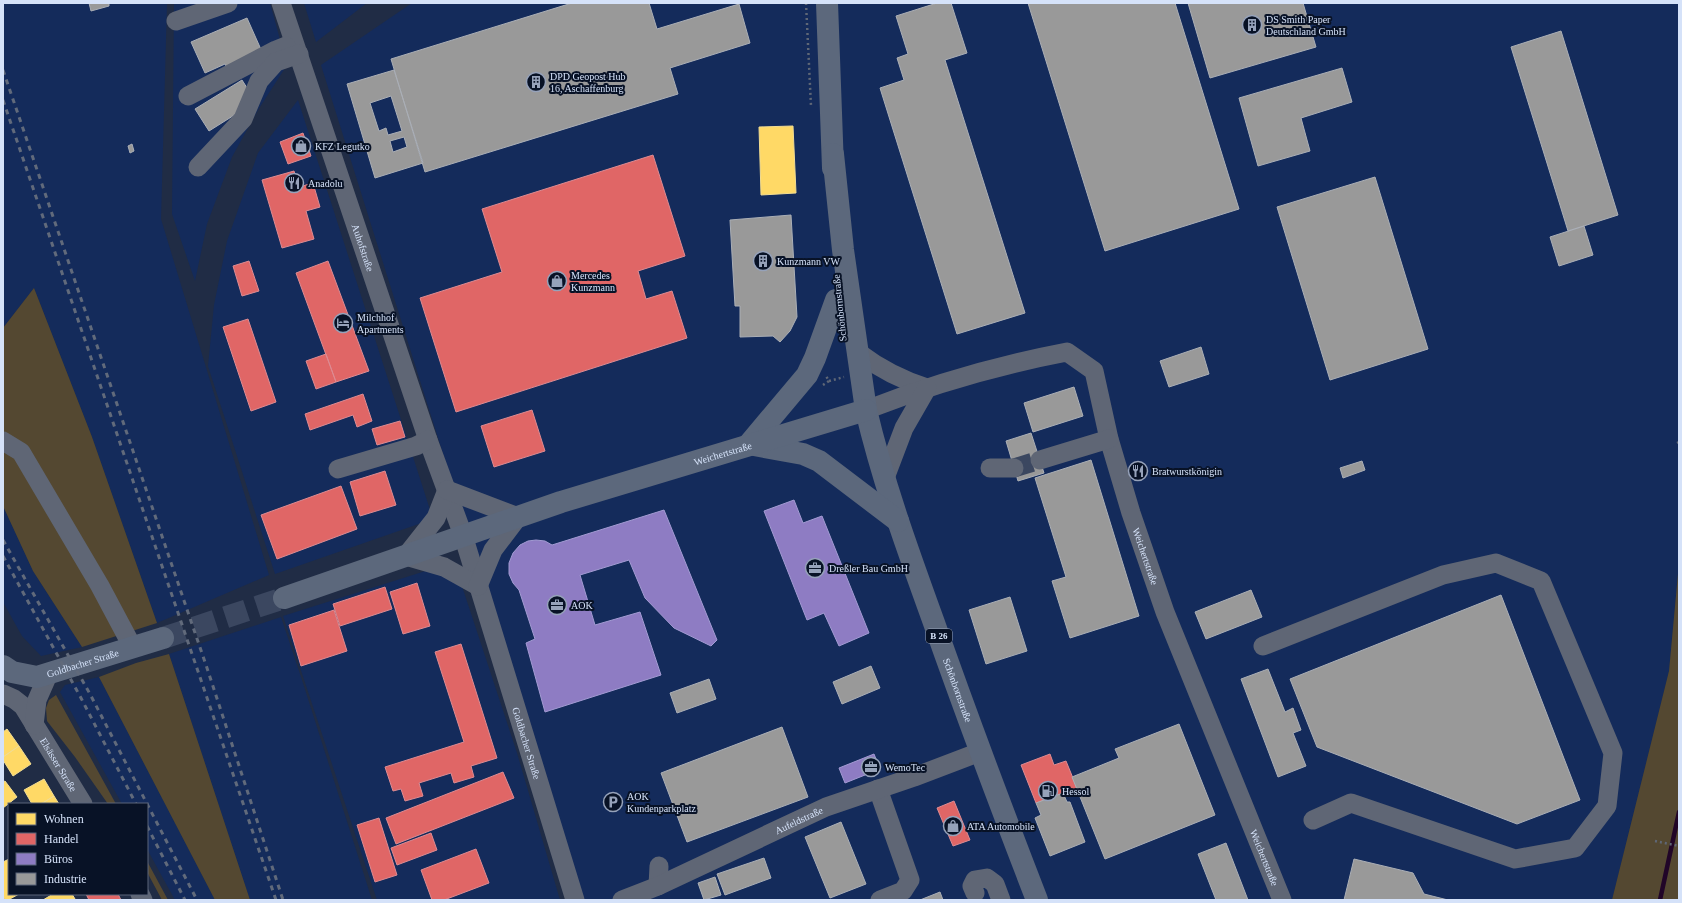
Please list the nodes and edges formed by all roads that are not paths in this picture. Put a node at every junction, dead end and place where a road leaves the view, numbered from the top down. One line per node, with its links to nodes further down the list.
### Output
1 (228, 3): 4 (street)
2 (281, 3): 5 (street, Auhofstraße)
3 (827, 3): 7 (main road, Schönbornstraße)
4 (176, 21)
5 (297, 48): 6 (street); 8 (street); 14 (street, Auhofstraße)
6 (188, 96)
7 (833, 154): 9 (main road, Schönbornstraße); 10 (main road, Schönbornstraße)
8 (198, 166)
9 (836, 300): 12 (main road, Schönbornstraße); 16 (main road)
10 (859, 353): 11 (street); 12 (main road, Schönbornstraße)
11 (927, 388): 12 (street, Weichertstraße); 13 (street, Weichertstraße); 21 (street)
12 (866, 410): 16 (main road, Weichertstraße); 21 (main road, Schönbornstraße / B 26)
13 (1109, 439): 17 (street); 48 (street, Weichertstraße)
14 (428, 440): 20 (street); 22 (street, Auhofstraße)
15 (3, 441): 31 (street)
16 (749, 444): 23 (main road, Weichertstraße); 24 (main road)
17 (1040, 460)
18 (990, 468): 19 (street)
19 (1014, 468)
20 (338, 469)
21 (884, 478): 24 (main road, Schönbornstraße / B 26)
22 (448, 490): 23 (street); 25 (street, Auhofstraße); 26 (street)
23 (518, 516): 25 (main road, Weichertstraße); 27 (street)
24 (898, 521): 36 (main road, Schönbornstraße / B 26)
25 (464, 536): 26 (main road); 27 (street, Goldbacher Straße)
26 (406, 556): 27 (street); 28 (main road)
27 (478, 586): 43 (street, Goldbacher Straße)
28 (284, 598)
29 (163, 638): 31 (main road, Goldbacher Straße)
30 (1263, 646): 39 (street)
31 (133, 648): 33 (main road, Goldbacher Straße)
32 (3, 666): 33 (main road, Goldbacher Straße)
33 (48, 675): 35 (street)
34 (3, 694): 35 (street, Elsässer Straße)
35 (34, 725): 38 (street, Elsässer Straße)
36 (980, 752): 37 (street, Aufeldstraße); 47 (main road, Schönbornstraße / B 26)
37 (878, 789): 41 (street, Aufeldstraße); 45 (street)
38 (83, 803)
39 (1313, 820)
40 (659, 866): 41 (street)
41 (658, 886): 44 (street, Aufeldstraße)
42 (975, 893): 46 (street)
43 (575, 900)
44 (622, 900)
45 (880, 900)
46 (1001, 900)
47 (1037, 900)
48 (1282, 900)

